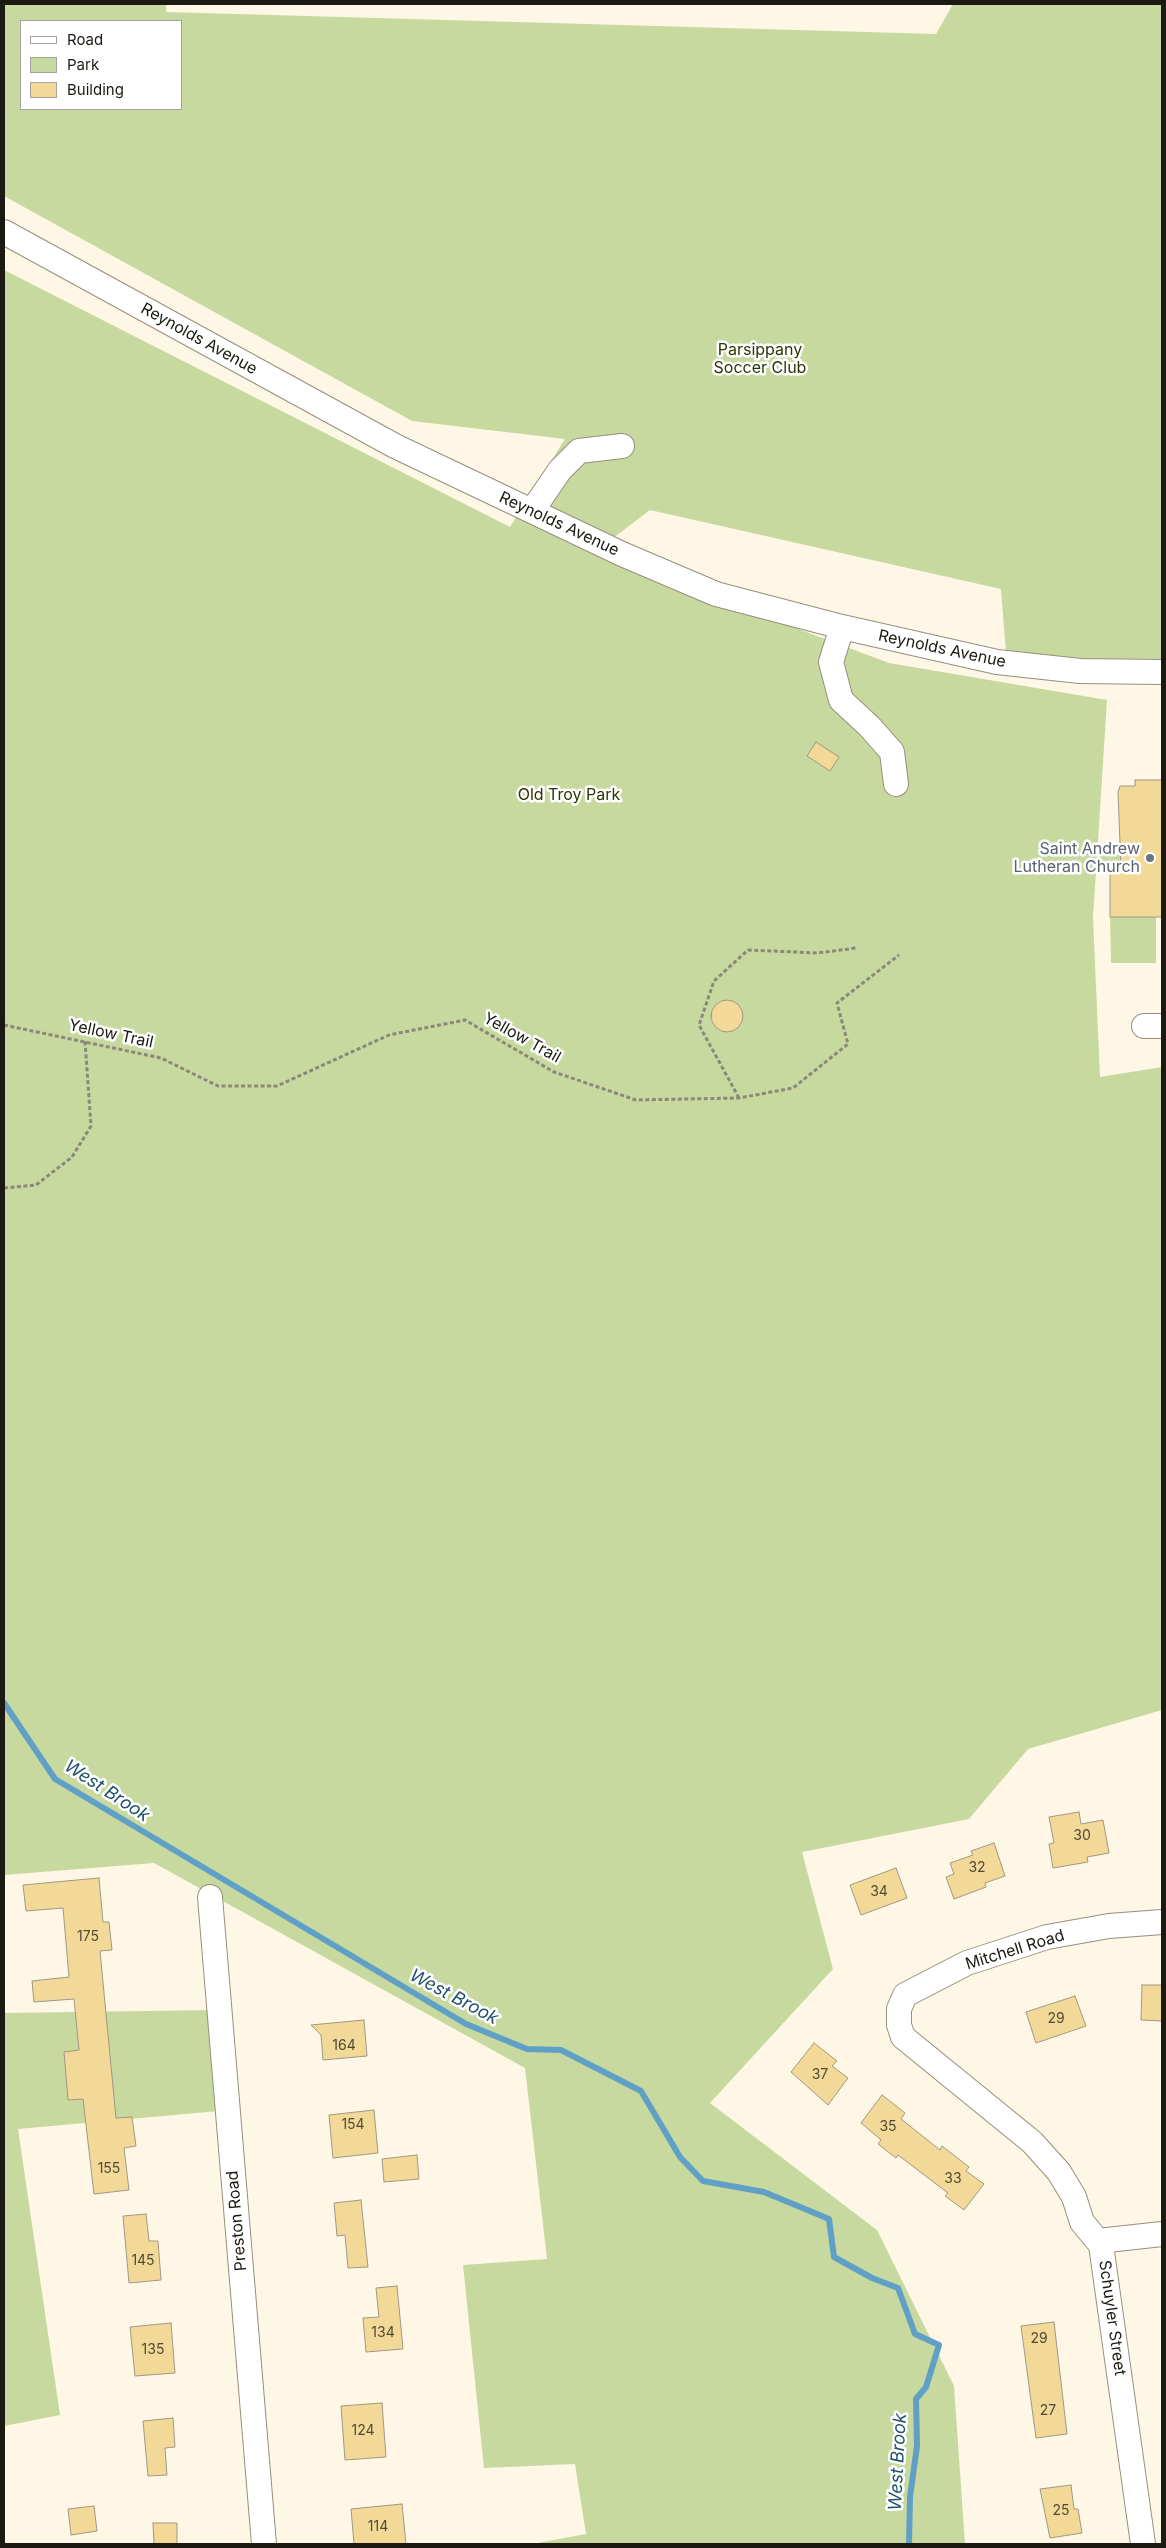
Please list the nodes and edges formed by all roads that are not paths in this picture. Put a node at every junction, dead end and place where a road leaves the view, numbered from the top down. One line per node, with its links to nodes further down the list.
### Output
1 (4, 232): 3 (street, Reynolds Avenue)
2 (622, 446): 3 (street)
3 (532, 512): 4 (street, Reynolds Avenue)
4 (842, 627): 5 (street, Reynolds Avenue); 6 (street)
5 (1162, 672)
6 (896, 784)
7 (210, 1897): 12 (street, Preston Road)
8 (1162, 1922): 9 (street, Mitchell Road)
9 (899, 2024): 11 (street, Schuyler Street)
10 (1162, 2234): 11 (street)
11 (1098, 2241): 13 (street, Schuyler Street)
12 (264, 2544)
13 (1143, 2544)

